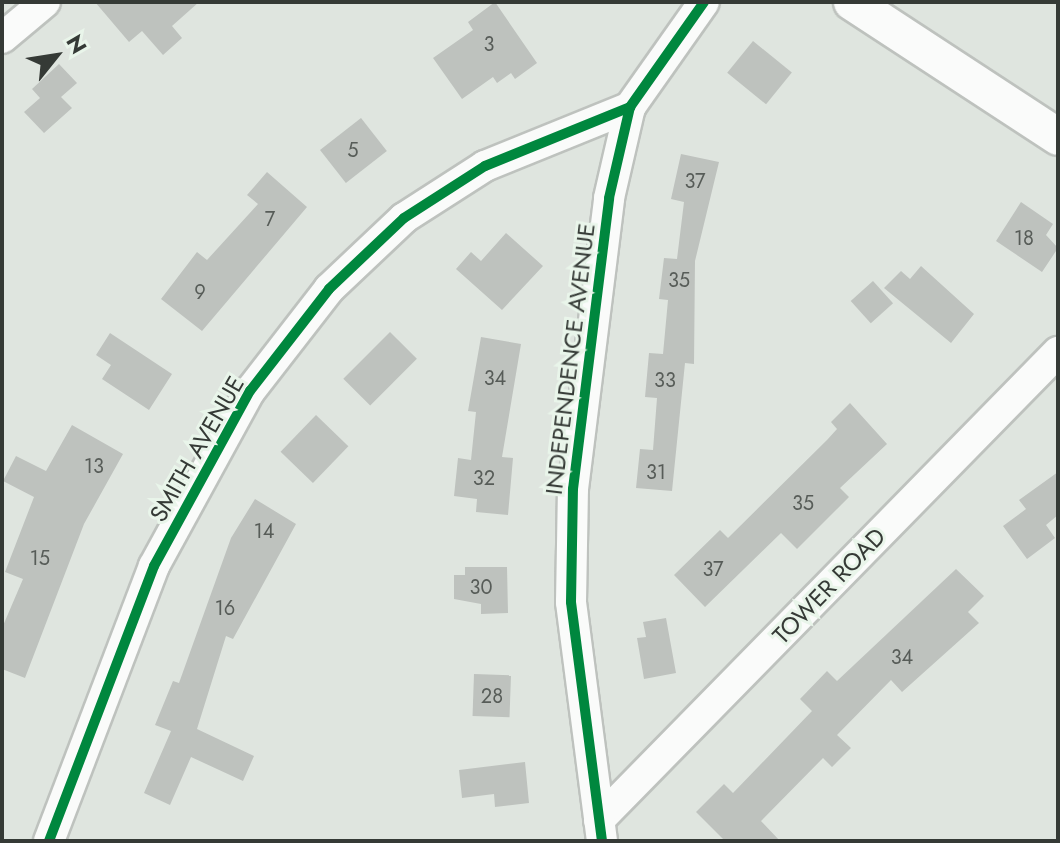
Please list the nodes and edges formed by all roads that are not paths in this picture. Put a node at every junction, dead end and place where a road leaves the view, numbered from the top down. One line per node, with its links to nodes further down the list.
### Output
1 (45, 2): 4 (street)
2 (704, 2): 5 (street, INDEPENDENCE AVENUE)
3 (852, 2): 6 (street)
4 (2, 38)
5 (630, 107): 8 (street, INDEPENDENCE AVENUE); 9 (street, SMITH AVENUE)
6 (1058, 137)
7 (1058, 352): 8 (street, TOWER ROAD)
8 (601, 830)
9 (49, 841)

